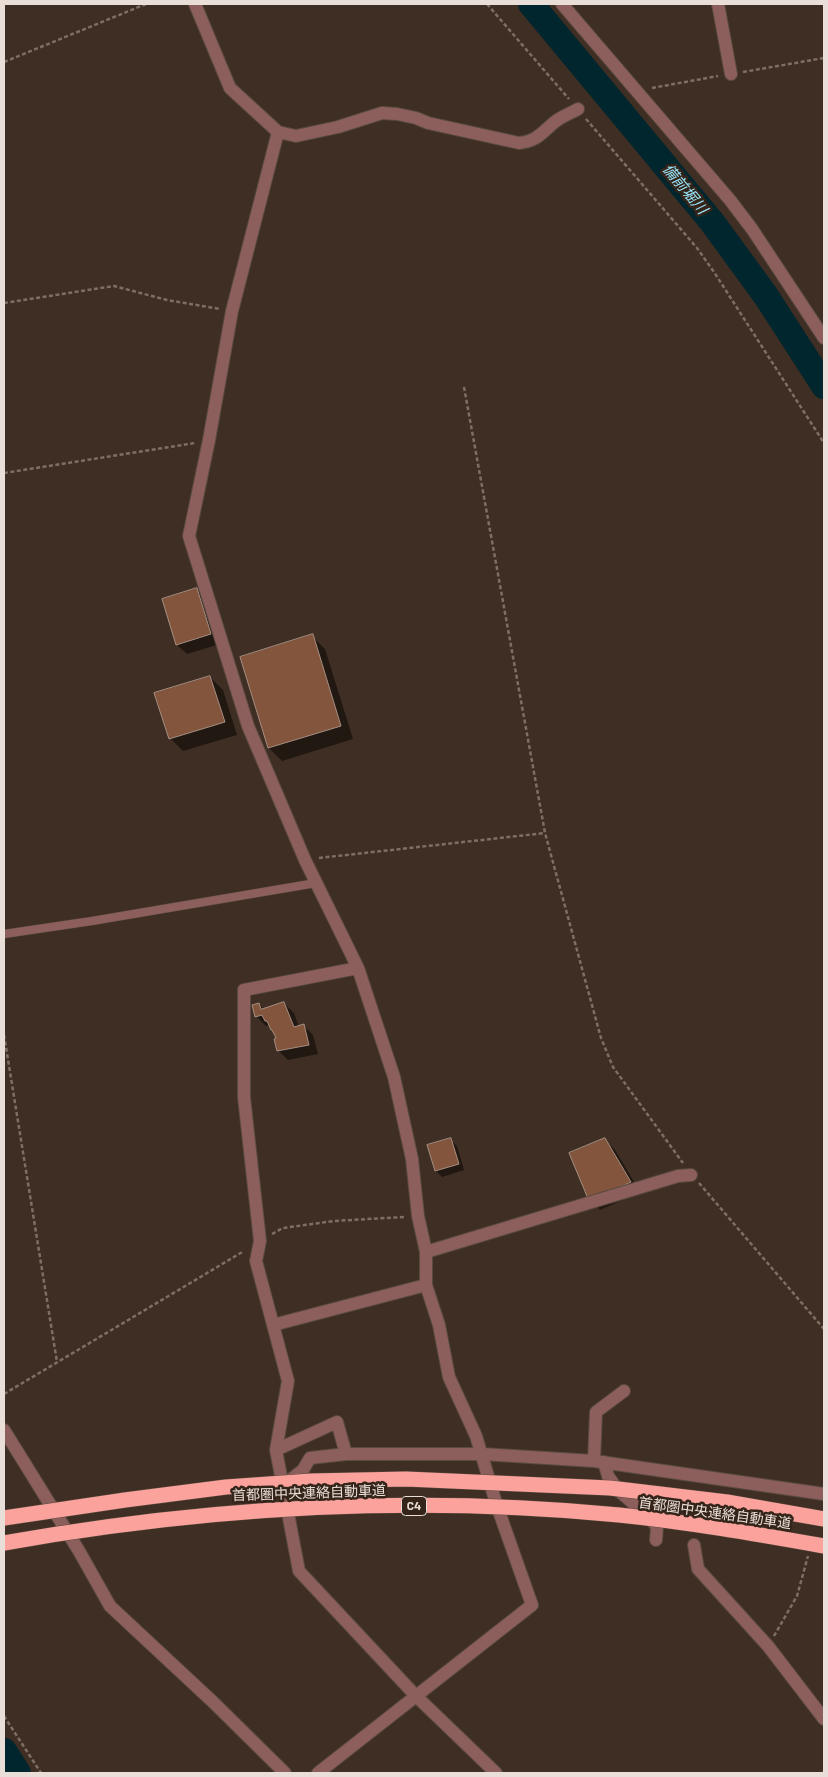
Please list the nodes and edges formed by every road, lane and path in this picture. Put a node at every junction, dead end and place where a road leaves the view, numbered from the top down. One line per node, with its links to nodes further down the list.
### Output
1 (146, 4): 6 (path)
2 (195, 4): 9 (street)
3 (487, 4): 8 (path)
4 (562, 4): 12 (street)
5 (718, 4): 7 (street)
6 (4, 62)
7 (731, 74)
8 (578, 109): 9 (street); 15 (path)
9 (278, 132): 11 (street)
10 (4, 303): 11 (path)
11 (232, 311): 14 (street)
12 (824, 338)
13 (464, 387): 17 (path)
14 (210, 440): 16 (path); 18 (street)
15 (824, 443)
16 (4, 473)
17 (545, 833): 18 (path); 23 (path)
18 (305, 860): 19 (street)
19 (316, 883): 20 (lane); 21 (street)
20 (4, 934)
21 (358, 968): 24 (street); 25 (street)
22 (4, 1035): 30 (path)
23 (691, 1174): 26 (street); 29 (path)
24 (418, 1216): 25 (path); 26 (street)
25 (260, 1241): 28 (street); 30 (path)
26 (426, 1252): 27 (street)
27 (426, 1285): 28 (street); 36 (street)
28 (273, 1325): 34 (street)
29 (824, 1329)
30 (57, 1363): 32 (path)
31 (624, 1391): 37 (street)
32 (4, 1394)
33 (4, 1430): 52 (street)
34 (276, 1450): 35 (street); 38 (street)
35 (346, 1454): 36 (street); 38 (street)
36 (482, 1454): 37 (street); 48 (street)
37 (599, 1461): 39 (street); 42 (street)
38 (283, 1486): 48 (street)
39 (824, 1494)
40 (4, 1518): 41 (highway, 首都圏中央連絡自動車道 / C4, bridge)
41 (824, 1519)
42 (656, 1540)
43 (4, 1543): 45 (highway, 首都圏中央連絡自動車道 / C4, bridge)
44 (694, 1545): 47 (street)
45 (824, 1546)
46 (808, 1555): 47 (path)
47 (768, 1646): 50 (street)
48 (416, 1696): 53 (street); 54 (street)
49 (4, 1716): 51 (path)
50 (824, 1719)
51 (41, 1773)
52 (285, 1773)
53 (318, 1773)
54 (496, 1773)

